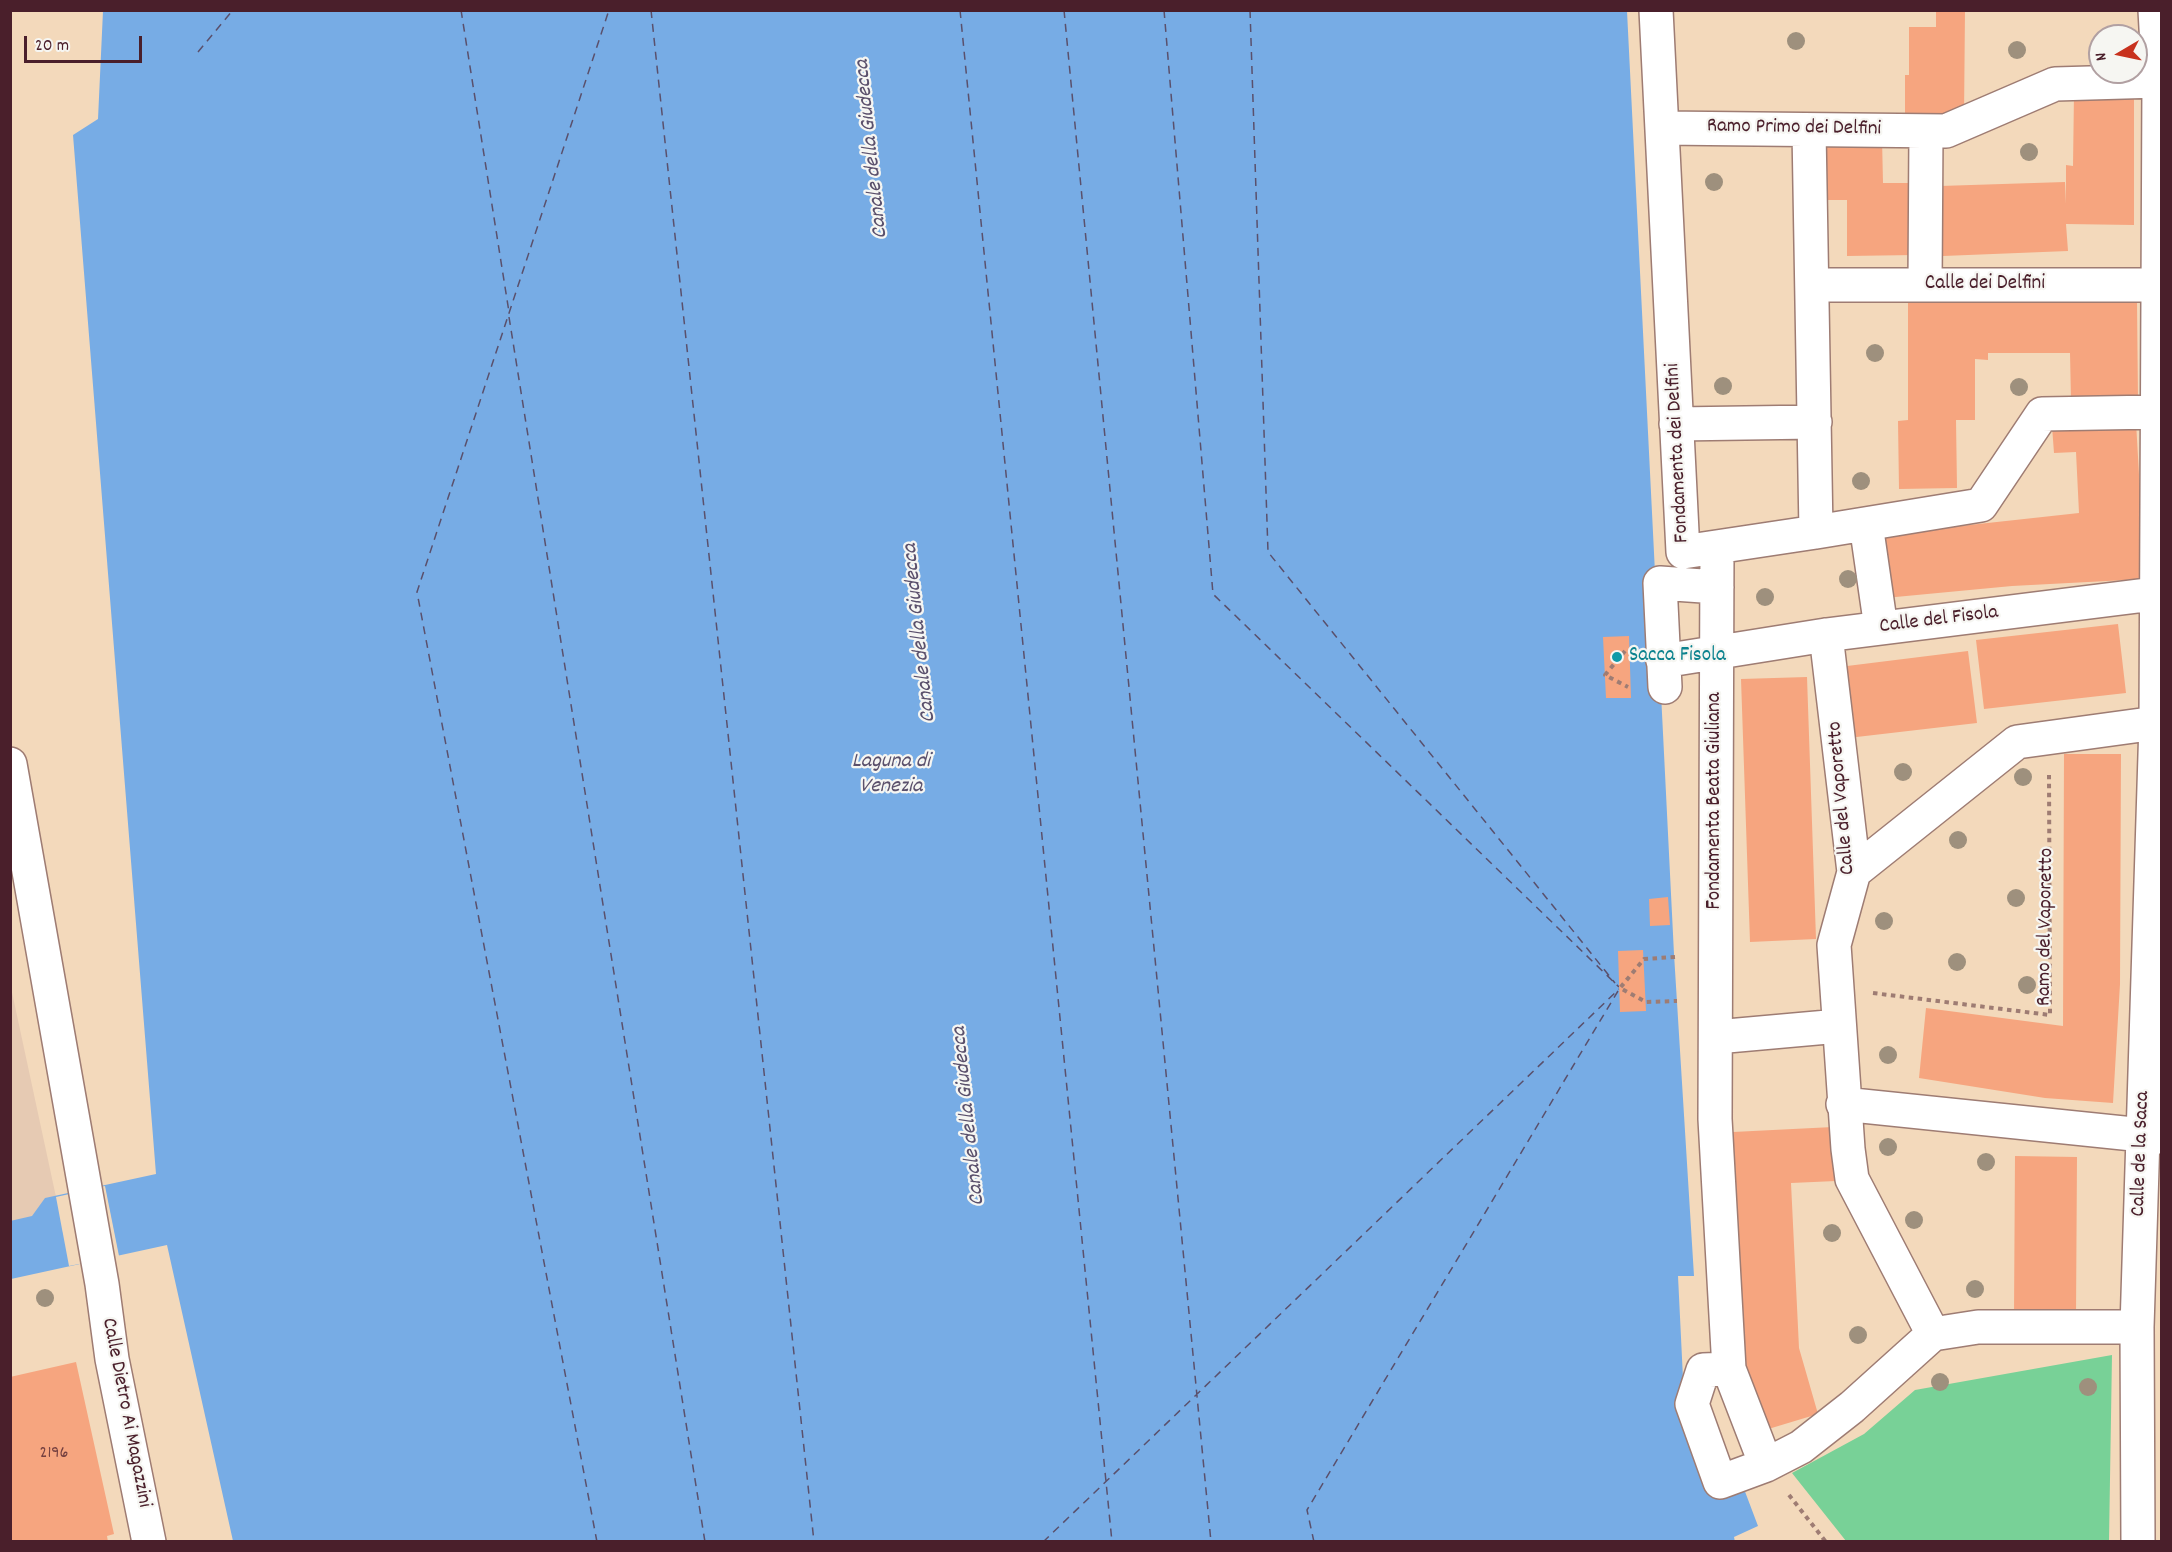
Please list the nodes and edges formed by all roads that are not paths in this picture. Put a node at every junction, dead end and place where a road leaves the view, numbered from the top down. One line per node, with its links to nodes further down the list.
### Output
1 (1656, 10): 4 (street, Fondamenta dei Delfini)
2 (2155, 10): 3 (street, Calle de la Saca)
3 (2159, 81): 6 (street, Ramo Primo dei Delfini); 9 (street, Calle de la Saca)
4 (1662, 128): 5 (street, Ramo Primo dei Delfini); 12 (street, Fondamenta dei Delfini)
5 (1809, 130): 6 (street, Ramo Primo dei Delfini); 7 (street)
6 (1926, 131): 8 (street)
7 (1813, 285): 8 (street, Calle dei Delfini); 11 (street)
8 (1925, 285): 9 (street, Calle dei Delfini)
9 (2157, 285): 10 (street, Calle de la Saca)
10 (2157, 412): 13 (street, Fondamenta dei Delfini); 17 (street, Calle de la Saca)
11 (1815, 422): 12 (street); 14 (street)
12 (1676, 424): 15 (street, Fondamenta dei Delfini)
13 (1866, 524): 14 (street, Fondamenta dei Delfini); 18 (street)
14 (1816, 532): 15 (street, Fondamenta dei Delfini)
15 (1717, 548): 16 (street, Fondamenta Beata Giuliana)
16 (1718, 587): 20 (street, Fondamenta Beata Giuliana); 20 (street)
17 (2159, 593): 18 (street, Calle del Fisola); 21 (street, Calle de la Saca)
18 (1881, 628): 19 (street, Calle del Fisola)
19 (1826, 635): 20 (street, Calle del Fisola); 25 (street, Calle del Vaporetto)
20 (1717, 651): 29 (street, Fondamenta Beata Giuliana)
21 (2156, 723): 23 (street, Calle de la Saca); 25 (street)
22 (10, 764): 26 (street, Calle Dietro Ai Magazzini)
23 (2157, 826): 27 (street, Calle de la Saca)
24 (10, 853): 26 (street)
25 (1854, 872): 28 (street, Calle del Vaporetto)
26 (30, 883): 36 (street, Calle Dietro Ai Magazzini)
27 (2157, 966): 31 (street, Calle de la Saca)
28 (1839, 1026): 29 (street); 30 (street, Calle del Vaporetto)
29 (1716, 1037): 34 (street, Fondamenta Beata Giuliana)
30 (1844, 1109): 31 (street); 33 (street, Calle del Vaporetto)
31 (2152, 1135): 32 (street, Calle de la Saca)
32 (2137, 1327): 33 (street); 37 (street, Calle de la Saca)
33 (1933, 1334): 35 (street)
34 (1729, 1369): 35 (street); 35 (street)
35 (1766, 1465)
36 (149, 1542)
37 (2138, 1542)

